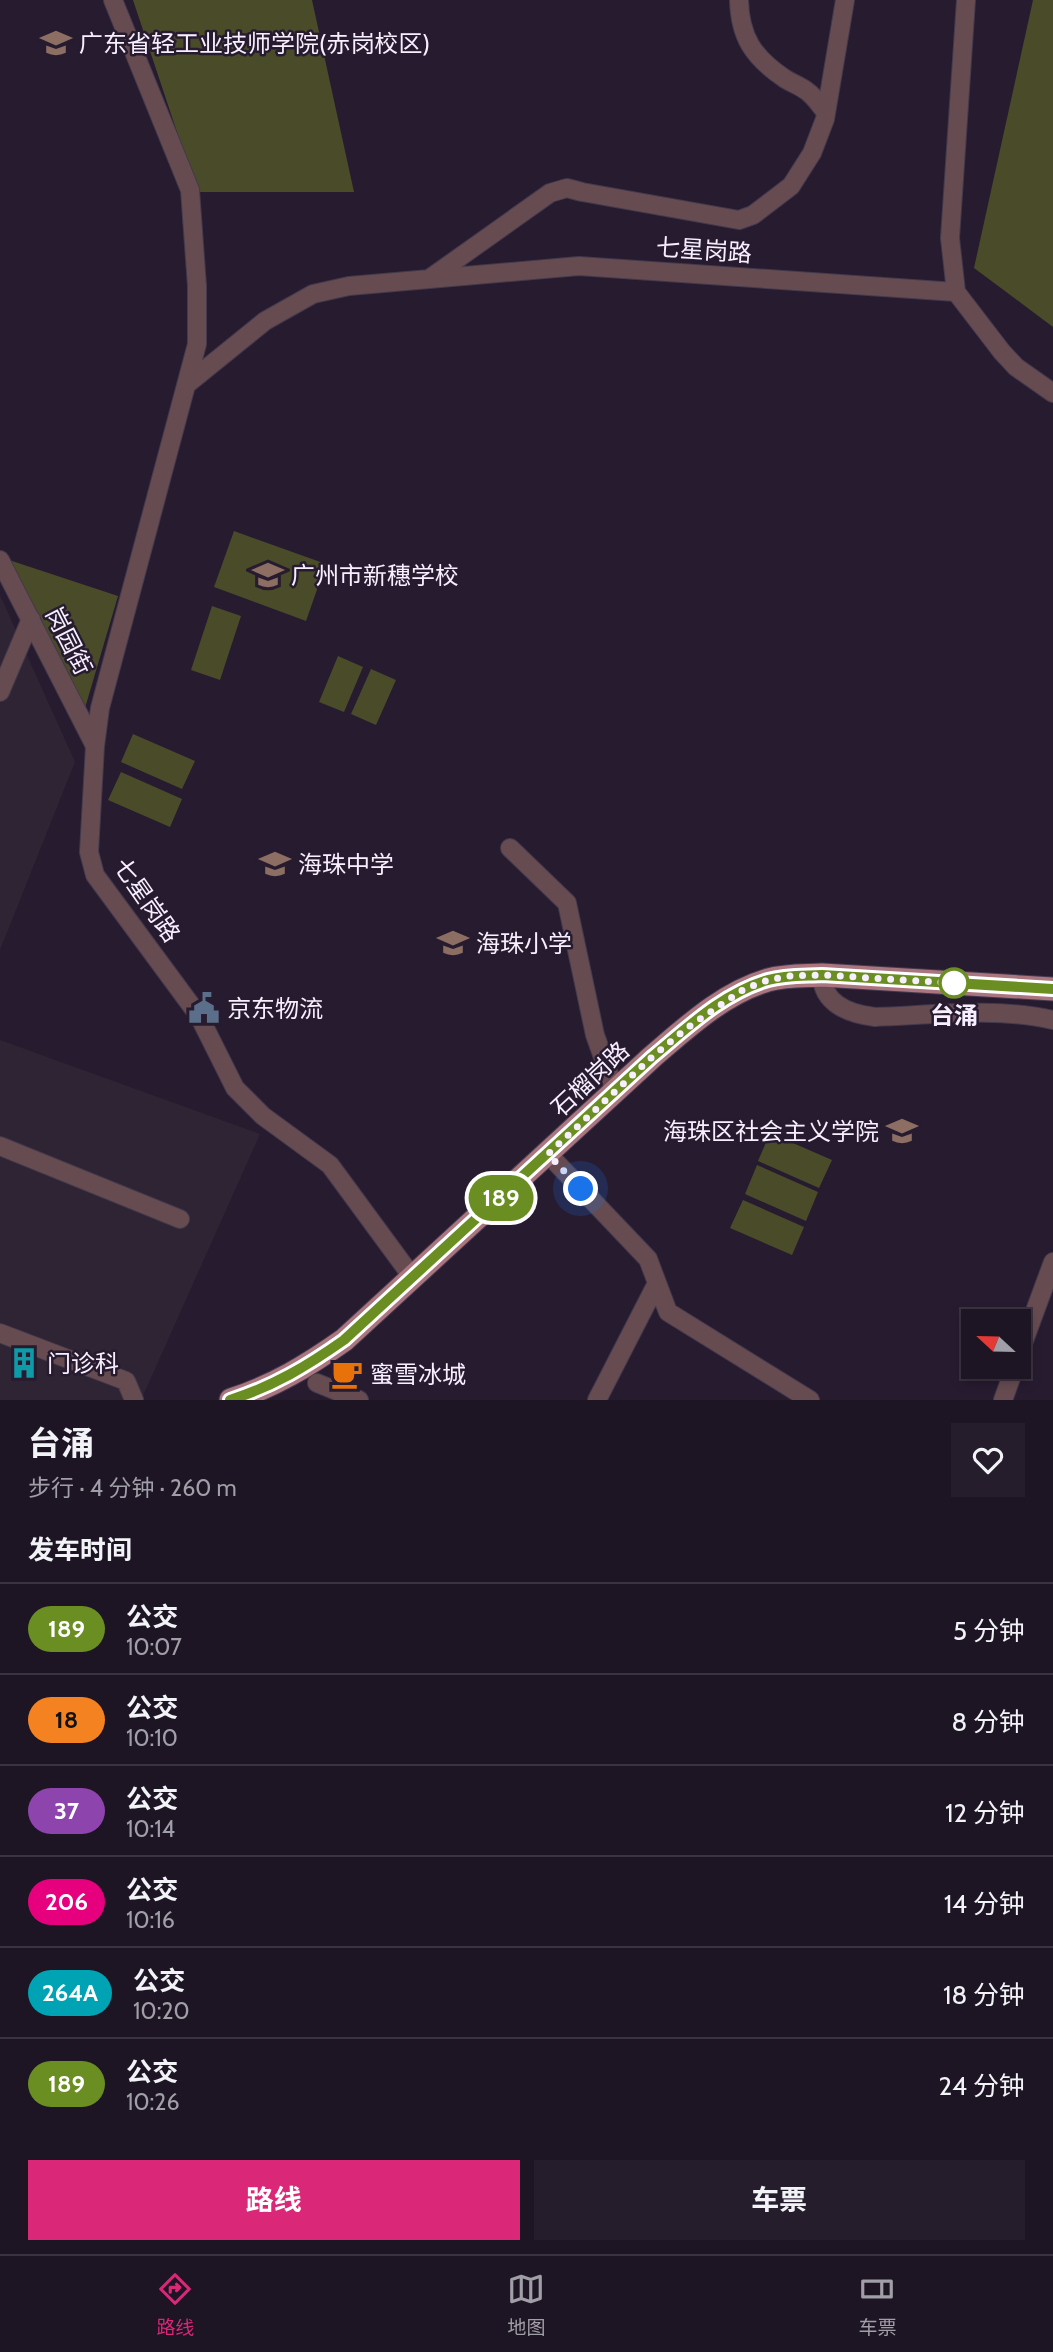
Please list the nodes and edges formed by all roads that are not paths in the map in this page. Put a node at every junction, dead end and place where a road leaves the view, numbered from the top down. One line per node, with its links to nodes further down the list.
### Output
1 (113, 0): 8 (street, 七星岗路)
2 (739, 0): 5 (street)
3 (845, 0): 5 (street)
4 (966, 0): 7 (street)
5 (827, 112): 6 (street)
6 (429, 279): 7 (street, 七星岗路); 8 (street, 七星岗路)
7 (956, 292): 9 (street)
8 (186, 385): 13 (street, 七星岗路)
9 (1053, 393)
10 (0, 560): 11 (street, 岗园街)
11 (31, 619): 12 (street); 13 (street, 岗园街)
12 (0, 692)
13 (95, 746): 23 (street, 七星岗路)
14 (510, 848): 18 (street)
15 (822, 975): 16 (main road, 石榴岗路); 17 (street); 18 (main road, 石榴岗路)
16 (1053, 989)
17 (1053, 1020)
18 (615, 1091): 20 (main road, 石榴岗路)
19 (0, 1146): 21 (street)
20 (548, 1154): 23 (main road, 石榴岗路); 24 (street)
21 (180, 1219)
22 (1053, 1262): 25 (street)
23 (413, 1278): 28 (main road, 石榴岗路)
24 (657, 1283): 32 (street); 33 (street)
25 (1031, 1322)
26 (0, 1333): 29 (street)
27 (1011, 1379): 34 (street)
28 (317, 1381): 30 (main road, 石榴岗路); 31 (street)
29 (134, 1400)
30 (231, 1400)
31 (359, 1400)
32 (597, 1400)
33 (810, 1400)
34 (1003, 1400)

